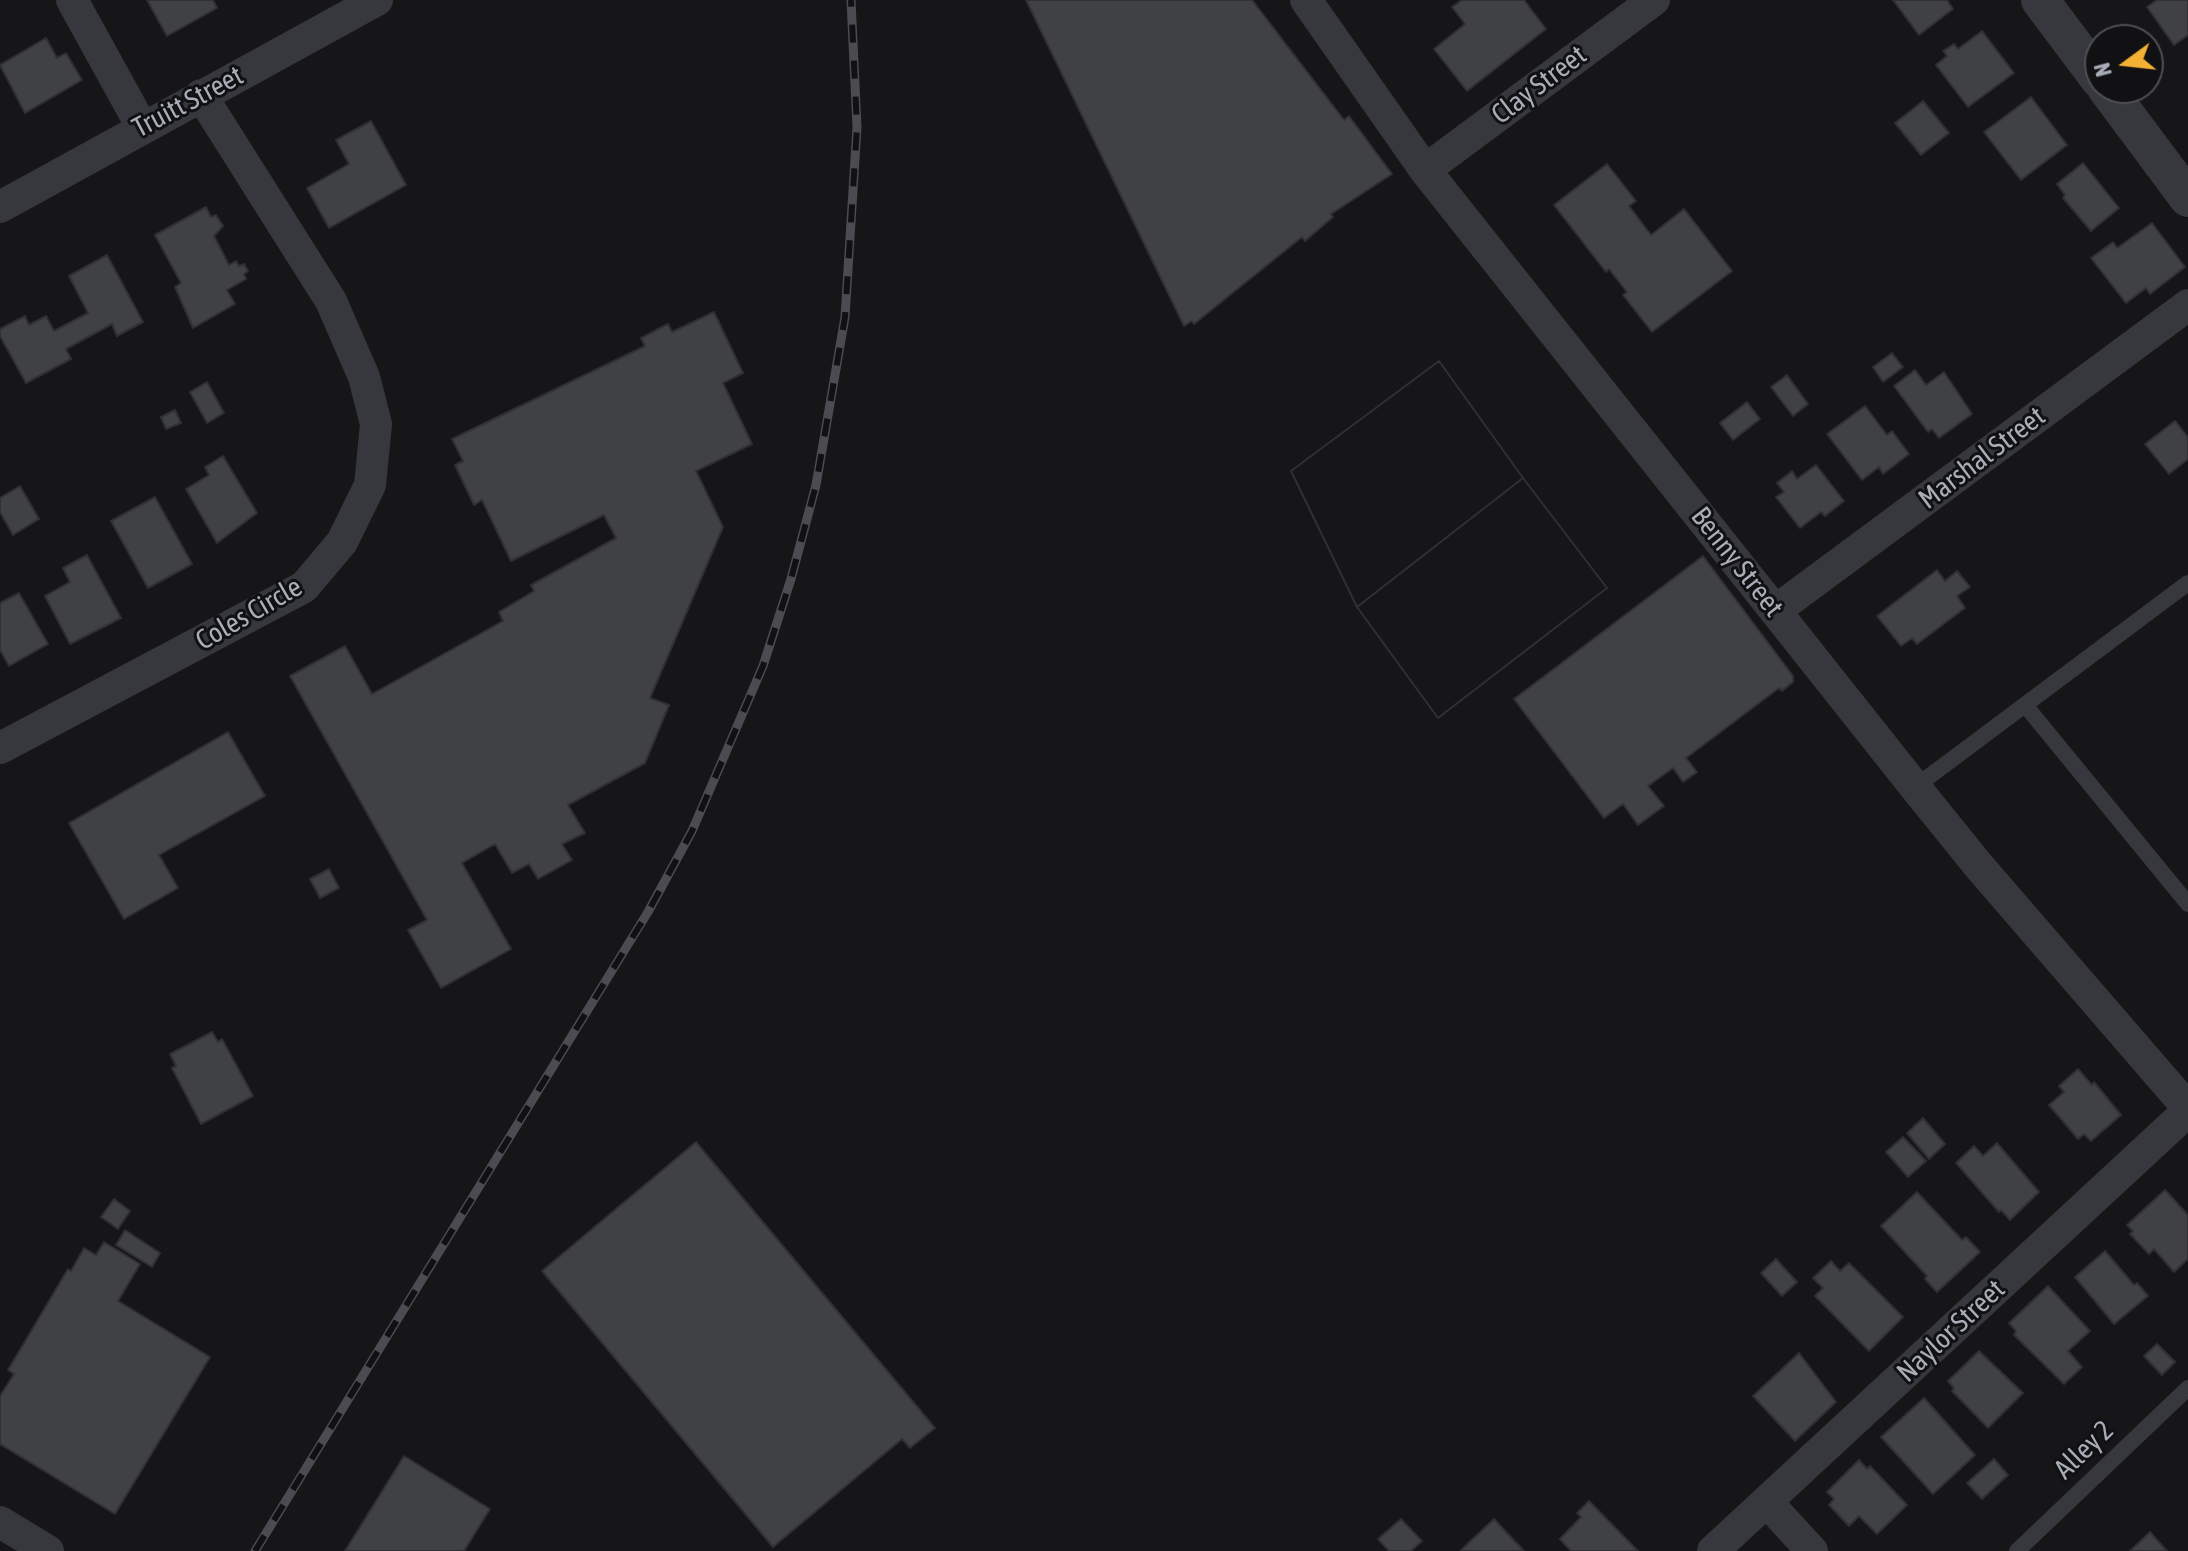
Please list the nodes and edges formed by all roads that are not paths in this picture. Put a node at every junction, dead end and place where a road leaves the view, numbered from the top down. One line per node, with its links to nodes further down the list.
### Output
1 (72, 0): 9 (street)
2 (377, 0): 7 (street, Truitt Street)
3 (1306, 0): 10 (street, Benny Street)
4 (1654, 0): 10 (street, Clay Street)
5 (2040, 0): 6 (street)
6 (2084, 59)
7 (201, 95): 9 (street, Truitt Street); 17 (street, Coles Circle)
8 (2118, 104): 11 (street)
9 (142, 127): 12 (street, Truitt Street)
10 (1425, 170): 15 (street, Benny Street)
11 (2188, 198)
12 (0, 207)
13 (2188, 305): 15 (street, Marshal Street)
14 (2188, 583): 16 (lane)
15 (1775, 611): 18 (street, Benny Street)
16 (2025, 705): 18 (lane); 19 (lane)
17 (0, 748)
18 (1915, 787): 20 (street, Benny Street)
19 (2188, 904)
20 (2188, 1109): 22 (street, Naylor Street)
21 (2188, 1388): 27 (lane, Alley 2)
22 (1767, 1502): 25 (street, Naylor Street); 26 (street)
23 (0, 1522): 24 (street)
24 (48, 1551)
25 (1713, 1551)
26 (1812, 1551)
27 (2017, 1551)

